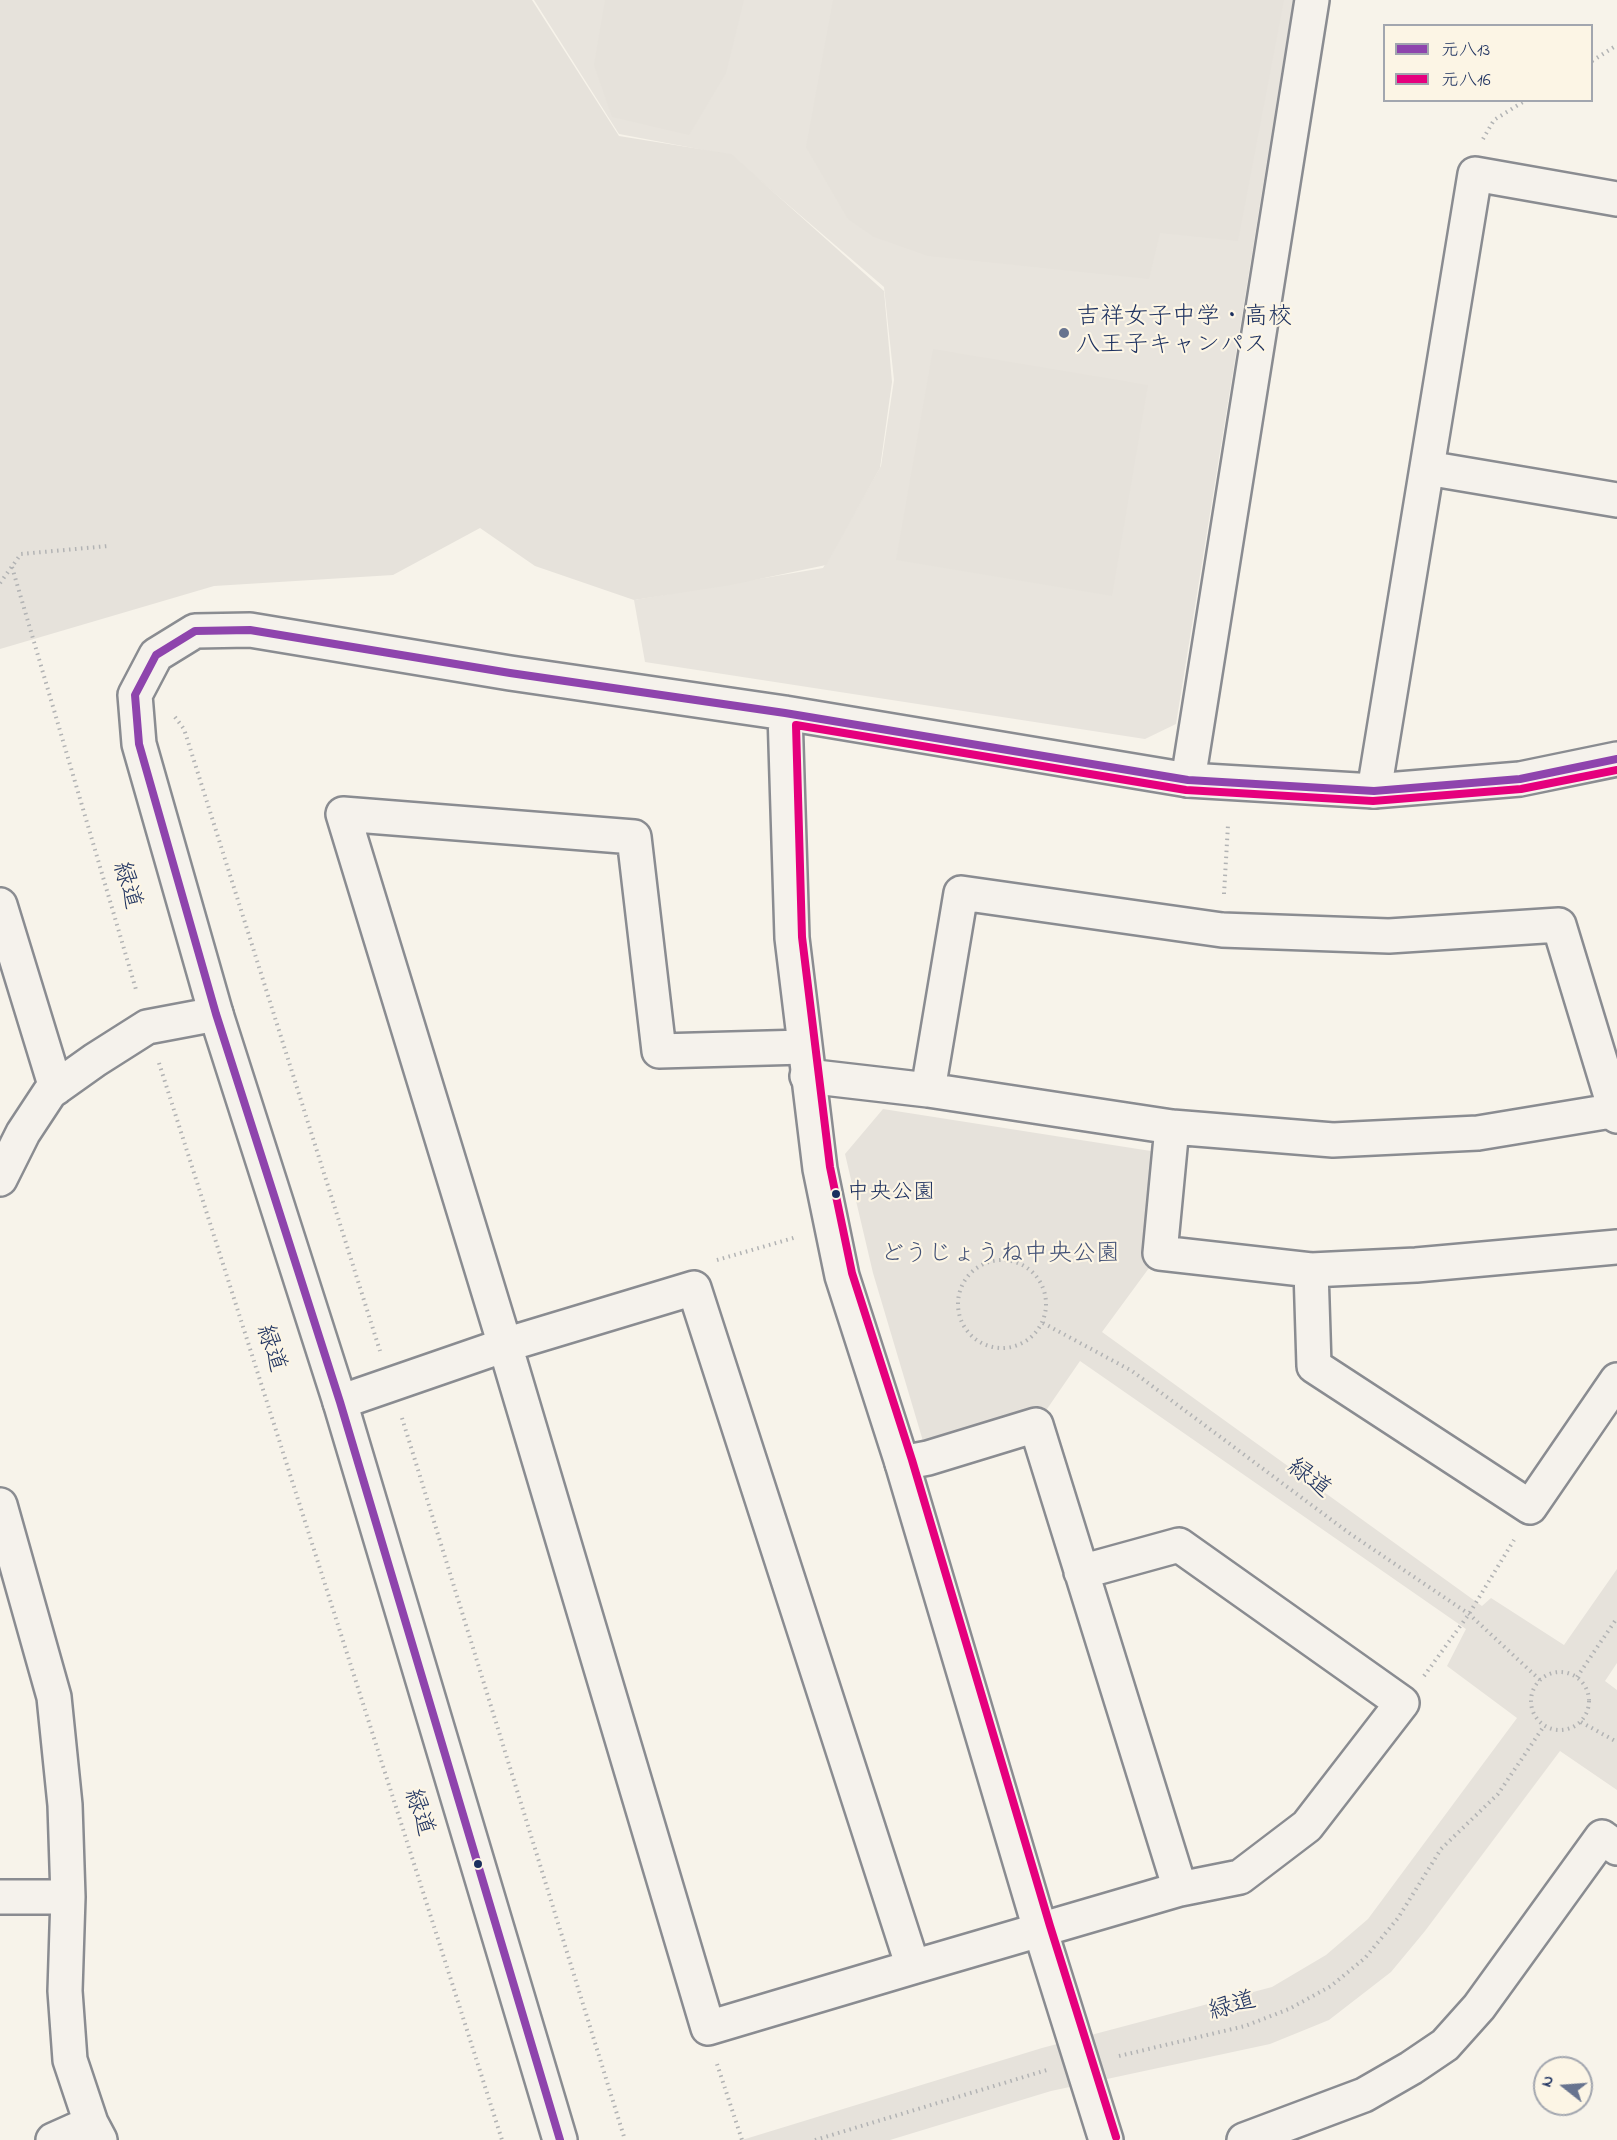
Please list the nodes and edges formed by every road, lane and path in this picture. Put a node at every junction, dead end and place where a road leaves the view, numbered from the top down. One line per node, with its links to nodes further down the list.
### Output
1 (1312, 0): 15 (street)
2 (1617, 45): 3 (path)
3 (1593, 60)
4 (1523, 102): 5 (path)
5 (1475, 174): 6 (street); 7 (street)
6 (1617, 199)
7 (1427, 468): 8 (street); 16 (street)
8 (1617, 500)
9 (108, 546): 10 (path)
10 (12, 567): 11 (path); 21 (path, 緑道)
11 (0, 583)
12 (785, 713): 15 (street); 20 (street); 22 (street)
13 (173, 715): 35 (path)
14 (1617, 759): 16 (street)
15 (1188, 780): 16 (street)
16 (1374, 790)
17 (1228, 825): 19 (path)
18 (0, 905): 23 (street)
19 (1222, 930): 24 (street); 25 (street)
20 (216, 1014): 21 (street); 36 (street)
21 (147, 1027): 23 (street); 60 (path, 緑道)
22 (806, 1062): 24 (street); 33 (street); 37 (street)
23 (56, 1088): 27 (street)
24 (928, 1090): 26 (street)
25 (1616, 1112): 26 (street)
26 (1172, 1127): 31 (street)
27 (0, 1179)
28 (802, 1236): 30 (path)
29 (1617, 1248): 31 (street)
30 (713, 1262)
31 (1311, 1270): 39 (street)
32 (1042, 1323): 32 (path); 41 (path, 緑道)
33 (505, 1345): 35 (street); 54 (street); 55 (street)
34 (1617, 1380): 39 (street)
35 (391, 1385): 36 (street); 62 (path)
36 (340, 1402): 61 (street)
37 (902, 1463): 40 (street); 53 (street)
38 (0, 1505): 52 (street)
39 (1530, 1507): 41 (path)
40 (1081, 1572): 45 (street); 50 (street)
41 (1469, 1614): 44 (path, 緑道); 45 (path)
42 (1617, 1618): 43 (path)
43 (1577, 1677): 44 (path); 46 (path)
44 (1540, 1680): 47 (path)
45 (1402, 1703): 50 (street)
46 (1581, 1722): 47 (path); 48 (path)
47 (1544, 1726): 56 (path, 緑道)
48 (1617, 1742)
49 (1617, 1848): 58 (street)
50 (1180, 1889): 53 (street)
51 (0, 1897): 52 (street)
52 (68, 1897): 57 (street)
53 (1040, 1929): 54 (street); 56 (street)
54 (914, 1967): 55 (street)
55 (708, 2028): 63 (path)
56 (1083, 2064): 64 (path, 緑道); 65 (street)
57 (95, 2132): 59 (street)
58 (1255, 2138)
59 (53, 2140)
60 (502, 2140)
61 (560, 2140)
62 (625, 2140)
63 (742, 2140)
64 (815, 2140)
65 (1106, 2140)

